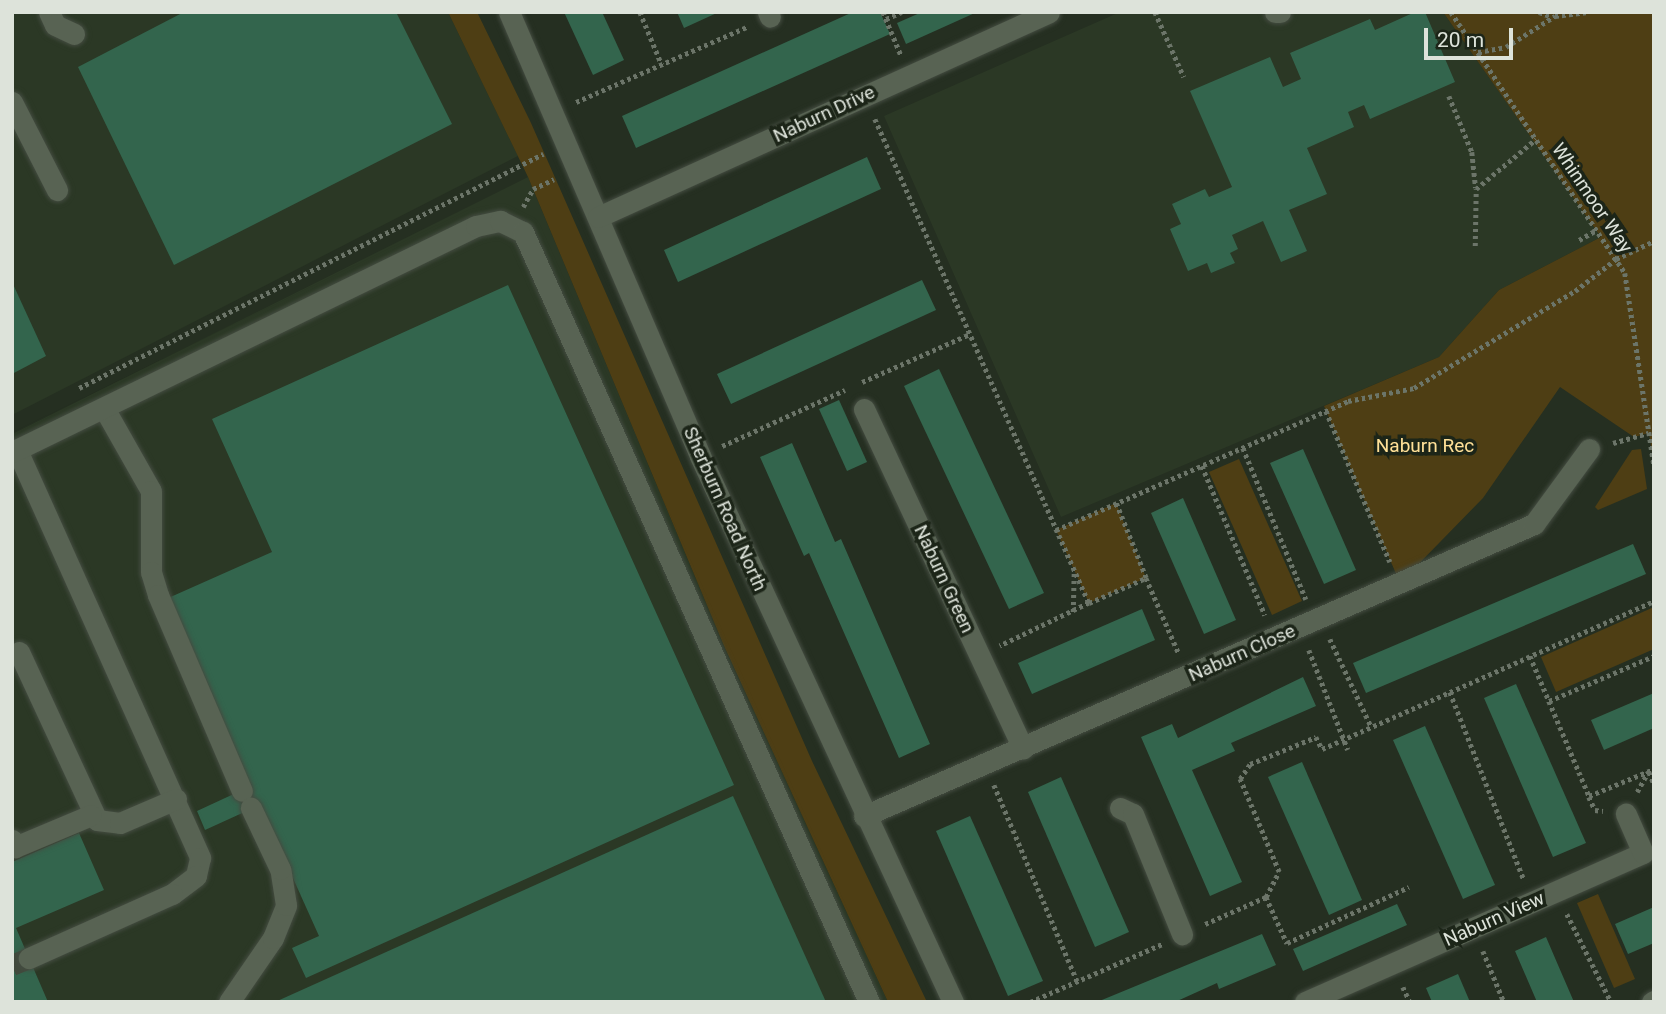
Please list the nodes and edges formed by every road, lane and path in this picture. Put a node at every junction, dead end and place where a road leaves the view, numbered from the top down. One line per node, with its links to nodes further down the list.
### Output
1 (49, 12): 14 (street)
2 (509, 12): 22 (street, Sherburn Road North)
3 (640, 12): 16 (path)
4 (883, 12): 13 (path)
5 (902, 12): 13 (path)
6 (1049, 12): 17 (street, Naburn Drive)
7 (1155, 12): 18 (path)
8 (1451, 12): 15 (path, Whinmoor Way)
9 (1539, 12): 12 (path)
10 (1586, 12): 12 (path)
11 (769, 15): 16 (path)
12 (1553, 18): 15 (path)
13 (886, 19): 17 (path)
14 (74, 34)
15 (1478, 52): 23 (path, Whinmoor Way)
16 (662, 65): 22 (path)
17 (910, 75): 19 (street, Naburn Drive)
18 (1184, 77)
19 (865, 96): 28 (street, Naburn Drive); 35 (path)
20 (1449, 96): 26 (path)
21 (12, 102): 27 (street)
22 (552, 113): 24 (street, Sherburn Road North)
23 (1536, 139): 26 (path); 30 (path, Whinmoor Way)
24 (566, 143): 25 (street, Sherburn Road North); 36 (path)
25 (577, 168): 28 (street, Sherburn Road North); 29 (path)
26 (1476, 189): 33 (path)
27 (57, 190)
28 (598, 217): 44 (street, Sherburn Road North)
29 (512, 225): 37 (street); 87 (street)
30 (1596, 230): 31 (path); 34 (path, Whinmoor Way)
31 (1579, 240)
32 (1654, 241): 34 (path)
33 (1475, 246)
34 (1616, 259): 39 (path); 40 (path, Whinmoor Way)
35 (970, 334): 44 (path); 48 (path)
36 (74, 391)
37 (104, 408): 43 (street); 86 (street)
38 (864, 409): 59 (street, Naburn Green)
39 (1326, 411): 41 (path); 51 (path)
40 (1649, 433): 42 (path); 45 (path, Whinmoor Way)
41 (1242, 448): 46 (path); 55 (path)
42 (1589, 449): 51 (street, Naburn Close)
43 (14, 451): 72 (street)
44 (700, 456): 76 (street, Sherburn Road North)
45 (1654, 465)
46 (1202, 466): 47 (path); 57 (path)
47 (1116, 503): 48 (path); 50 (path)
48 (1056, 530): 49 (path)
49 (1074, 569): 53 (path); 54 (path)
50 (1146, 578): 53 (path); 62 (path)
51 (1400, 583): 55 (street, Naburn Close)
52 (1654, 601): 60 (path)
53 (1089, 603): 54 (path)
54 (1073, 612): 59 (path)
55 (1320, 618): 56 (street, Naburn Close); 65 (path)
56 (1300, 627): 57 (street, Naburn Close); 66 (path)
57 (1275, 638): 62 (street, Naburn Close)
58 (19, 652): 75 (street)
59 (981, 655): 67 (street, Naburn Green)
60 (1530, 656): 63 (path); 64 (path)
61 (1654, 656): 64 (path)
62 (1189, 676): 67 (street, Naburn Close)
63 (1450, 692): 65 (path); 81 (path)
64 (1549, 701): 70 (path)
65 (1371, 727): 66 (path)
66 (1344, 739): 68 (path); 80 (path)
67 (1023, 749): 69 (street, Naburn Close)
68 (1348, 750)
69 (985, 765): 76 (street, Naburn Close); 85 (path)
70 (1651, 770): 71 (path)
71 (1654, 784)
72 (176, 799): 75 (street); 84 (street)
73 (1120, 808): 83 (street)
74 (1626, 814): 79 (street, Naburn View)
75 (91, 815): 77 (street)
76 (864, 816): 88 (street, Sherburn Road North)
77 (12, 840)
78 (1409, 887): 80 (path)
79 (1556, 891): 81 (street, Naburn View); 92 (path)
80 (1266, 897): 83 (path)
81 (1533, 902): 82 (street, Naburn View)
82 (1472, 928): 90 (street, Naburn View); 91 (path)
83 (1182, 934): 85 (path)
84 (29, 958)
85 (1077, 981): 89 (path)
86 (229, 1002)
87 (869, 1002)
88 (953, 1002)
89 (1030, 1002)
90 (1305, 1002)
91 (1504, 1002)
92 (1611, 1002)

